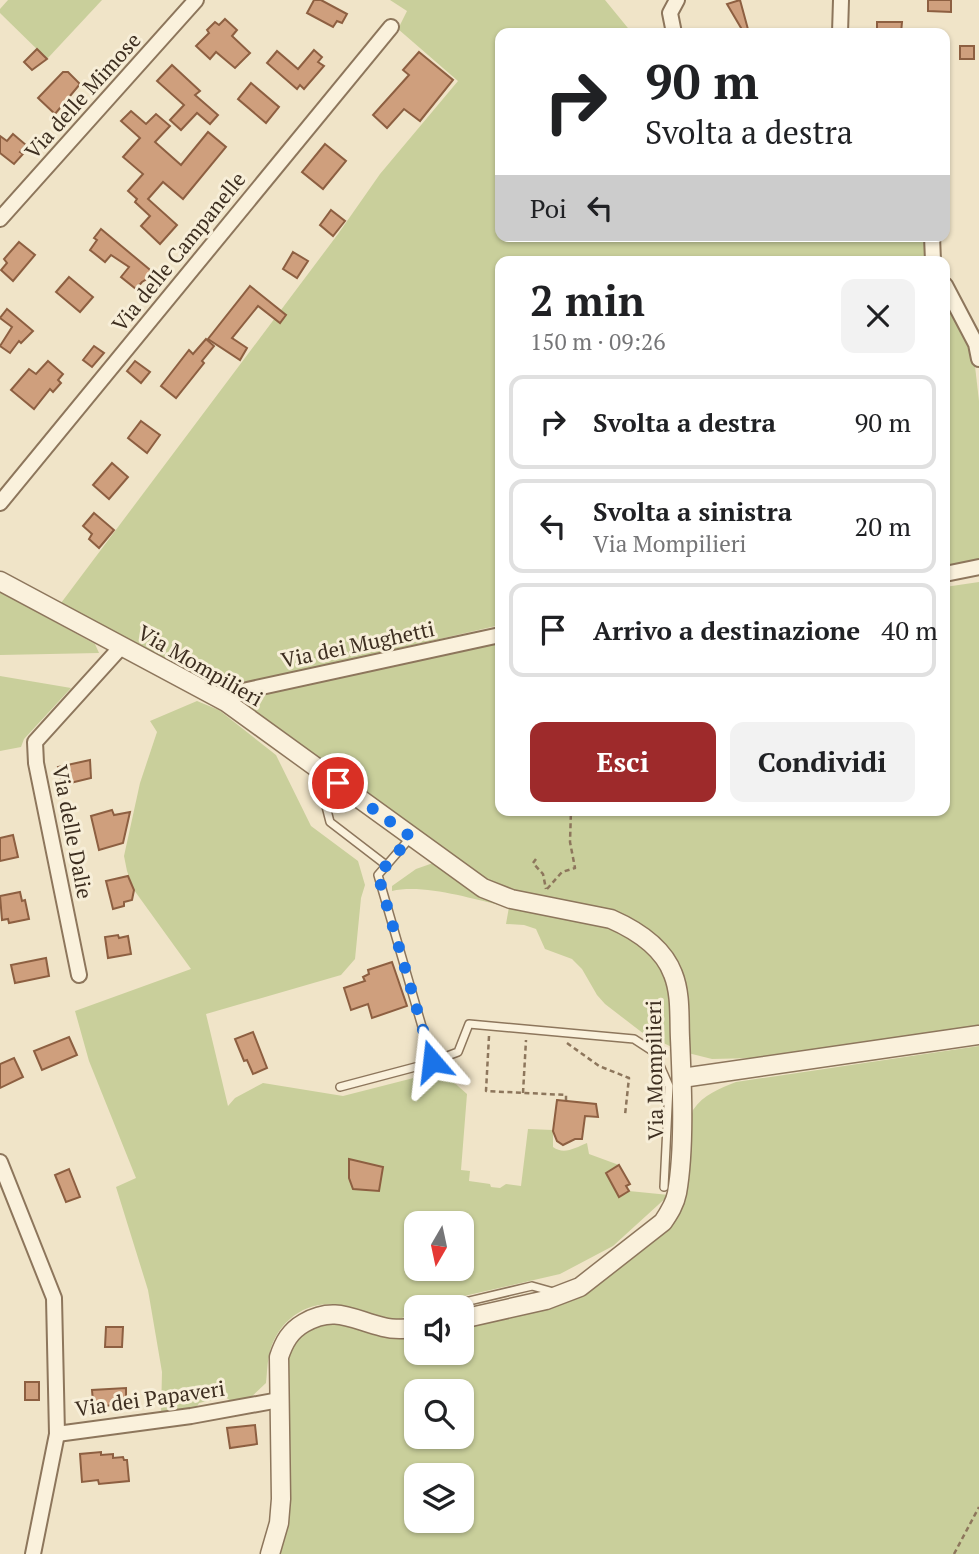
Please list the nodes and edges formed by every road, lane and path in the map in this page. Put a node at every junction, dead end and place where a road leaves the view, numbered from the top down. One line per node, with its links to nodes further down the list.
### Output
1 (197, 0): 7 (street, Via delle Mimose)
2 (677, 0): 5 (street)
3 (841, 0): 6 (street)
4 (391, 27): 10 (street, Via delle Campanelle)
5 (673, 28)
6 (840, 28)
7 (0, 219)
8 (950, 295): 9 (street)
9 (979, 359)
10 (0, 503)
11 (979, 567): 12 (street)
12 (950, 573)
13 (0, 581): 15 (street, Via Mompilieri)
14 (495, 636): 16 (street, Via dei Mughetti)
15 (121, 647): 16 (street, Via Mompilieri); 22 (street, Via delle Dalie)
16 (226, 702): 17 (street, Via Mompilieri)
17 (316, 767): 19 (street, Via Mompilieri); 21 (lane)
18 (571, 816): 20 (path)
19 (411, 837): 21 (lane); 28 (street, Via Mompilieri)
20 (536, 859)
21 (386, 865): 27 (lane)
22 (79, 975)
23 (489, 1026): 24 (lane); 27 (lane); 30 (path)
24 (527, 1030): 25 (lane); 30 (path)
25 (552, 1032): 32 (path); 34 (lane)
26 (979, 1035): 28 (street)
27 (432, 1061): 29 (lane)
28 (681, 1078): 35 (street, Via Mompilieri)
29 (340, 1087)
30 (523, 1093): 31 (path)
31 (566, 1100)
32 (625, 1115)
33 (0, 1162): 40 (street, Via dei Papaveri)
34 (664, 1187)
35 (564, 1294): 36 (lane); 37 (street, Via Mompilieri)
36 (474, 1300)
37 (474, 1316)
38 (404, 1330): 39 (street)
39 (279, 1401): 40 (street, Via dei Papaveri); 43 (street)
40 (57, 1434): 42 (street)
41 (979, 1507): 44 (path)
42 (33, 1554)
43 (270, 1554)
44 (954, 1554)

